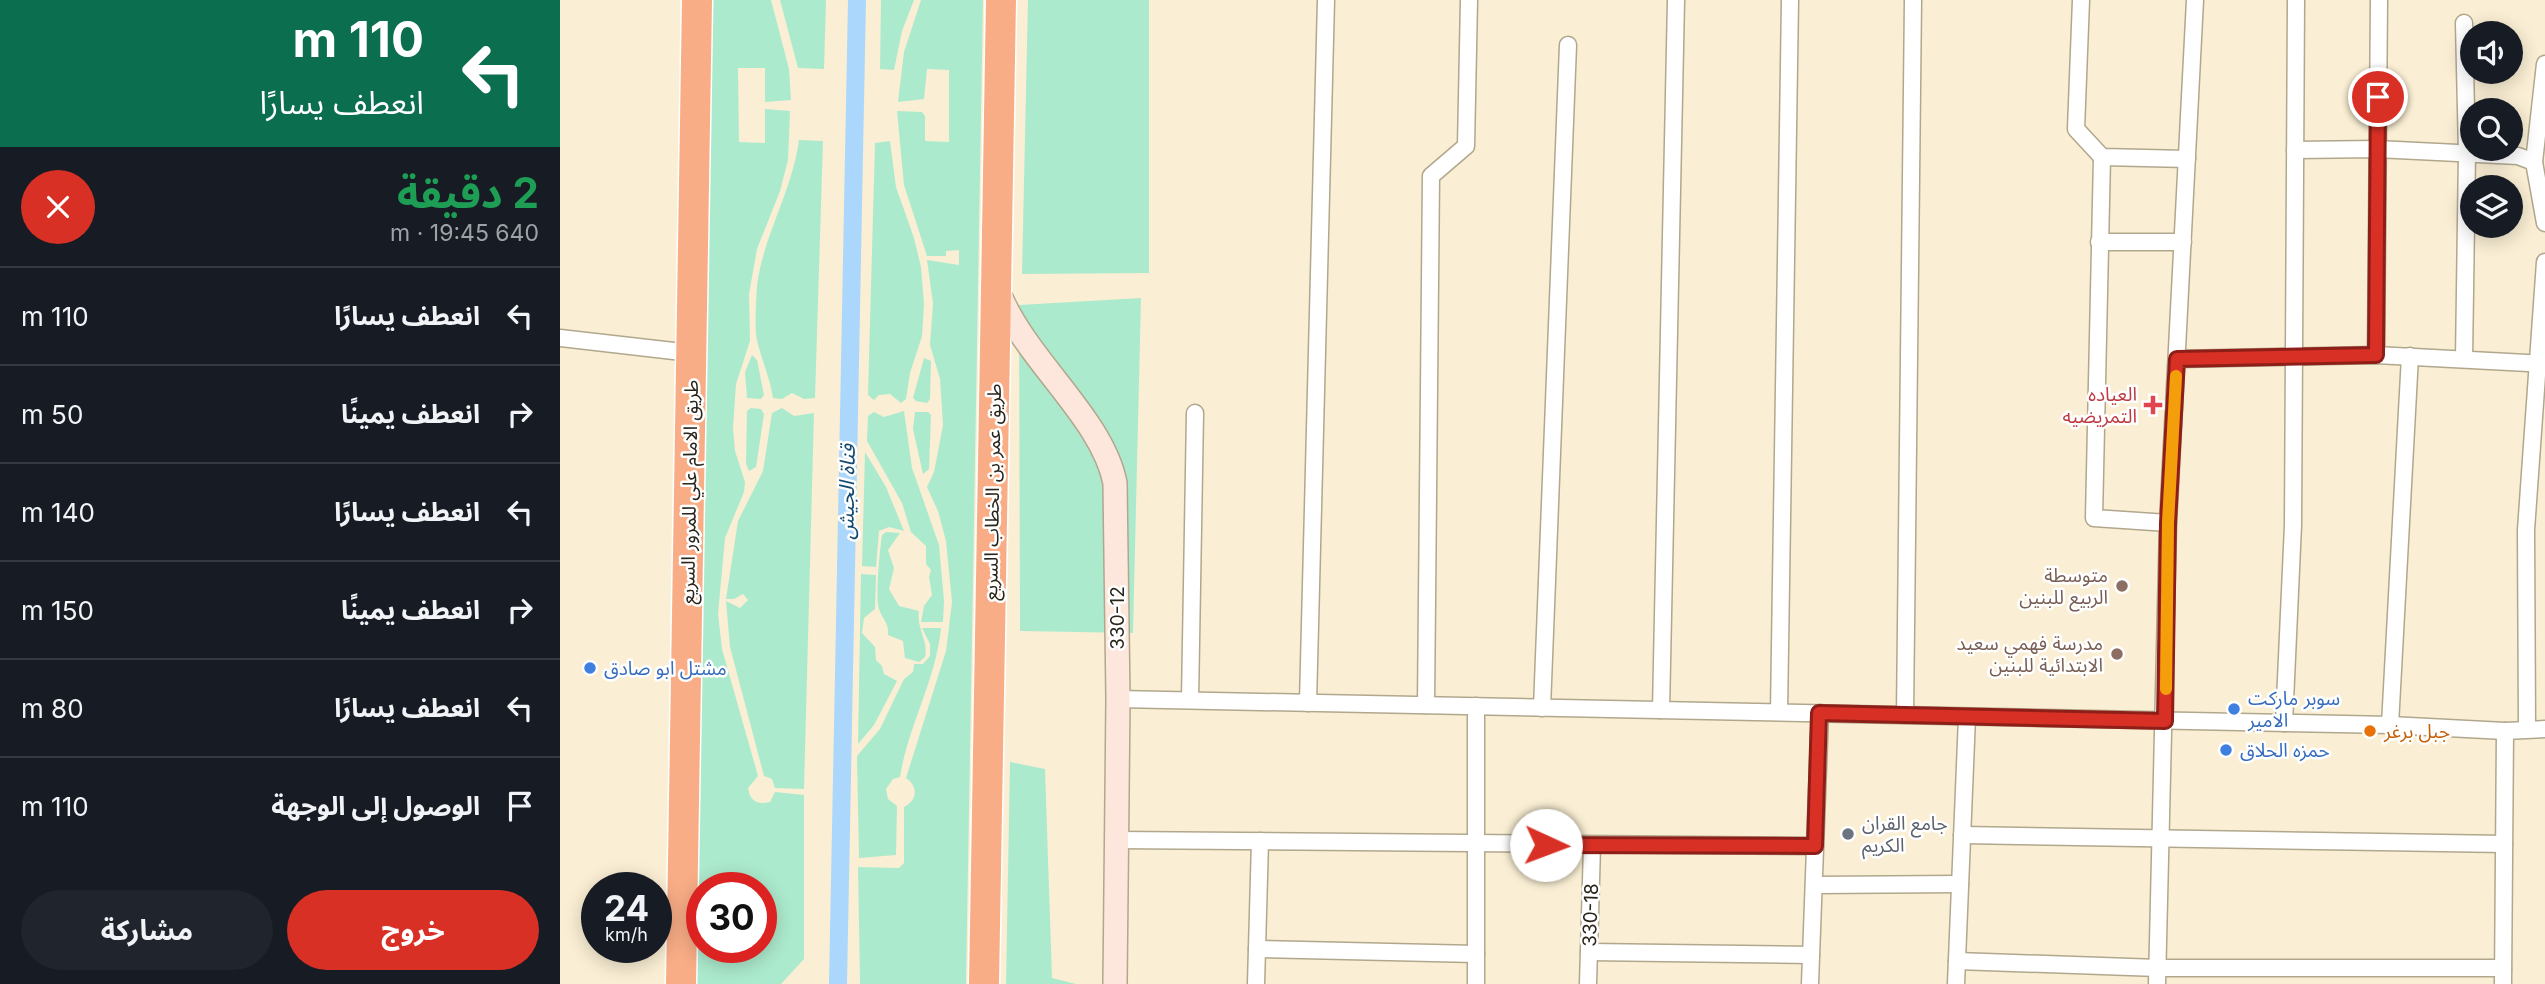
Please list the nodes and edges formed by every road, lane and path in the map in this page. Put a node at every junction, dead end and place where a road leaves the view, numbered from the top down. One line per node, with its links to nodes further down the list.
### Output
1 (697, 0): 28 (highway, طريق الامام علي للمرور السريع)
2 (1001, 0): 26 (highway, طريق عمر بن الخطاب السريع)
3 (1326, 0): 39 (street)
4 (1469, 0): 40 (street)
5 (1676, 0): 43 (street)
6 (1790, 0): 44 (street)
7 (1913, 0): 46 (street)
8 (2081, 0): 17 (street)
9 (2195, 0): 19 (street)
10 (2296, 0): 15 (street)
11 (2379, 0): 14 (street)
12 (1568, 45): 42 (street)
13 (2545, 65): 21 (street)
14 (2377, 149): 15 (street); 16 (street); 29 (street)
15 (2295, 150): 31 (street)
16 (2460, 153)
17 (2102, 157): 19 (street); 23 (street)
18 (2523, 158): 21 (street)
19 (2187, 159): 24 (street)
20 (2468, 161): 33 (street)
21 (2534, 162): 22 (street)
22 (2545, 223)
23 (2099, 242): 24 (street); 36 (street)
24 (2183, 242): 32 (street)
25 (2545, 262): 34 (street)
26 (996, 287): 37 (street, 330-12); 72 (highway, طريق عمر بن الخطاب السريع)
27 (560, 338): 28 (street)
28 (691, 353): 71 (highway, طريق الامام علي للمرور السريع)
29 (2376, 355): 30 (street); 31 (street)
30 (2410, 356): 33 (street); 50 (street)
31 (2294, 358): 32 (street); 49 (street)
32 (2177, 359): 36 (street)
33 (2464, 359): 34 (street)
34 (2540, 364): 51 (street)
35 (1195, 413): 38 (street)
36 (2168, 523): 48 (street)
37 (1118, 699): 38 (street); 56 (street, 330-12)
38 (1191, 700): 39 (street)
39 (1308, 703): 40 (street)
40 (1426, 705): 41 (street)
41 (1476, 706): 42 (street); 58 (street)
42 (1542, 708): 43 (street)
43 (1661, 710): 44 (street)
44 (1779, 712): 45 (street)
45 (1819, 713): 46 (street); 61 (street)
46 (1905, 715): 47 (street)
47 (1967, 717): 48 (street); 54 (street)
48 (2165, 721): 49 (street); 55 (street)
49 (2284, 723): 50 (street)
50 (2390, 726): 53 (street)
51 (2527, 728): 52 (street); 53 (street)
52 (2545, 729)
53 (2505, 731): 59 (street)
54 (1962, 835): 55 (street); 62 (street)
55 (2162, 838): 59 (street); 69 (street)
56 (1116, 840): 57 (street); 73 (street, 330-12)
57 (1260, 841): 58 (street); 64 (street)
58 (1476, 842): 60 (street); 66 (street)
59 (2504, 844): 70 (street)
60 (1592, 846): 61 (street); 65 (street, 330-18)
61 (1815, 846): 63 (street)
62 (1960, 884): 63 (street); 68 (street)
63 (1814, 885): 67 (street)
64 (1257, 949): 66 (street); 74 (street)
65 (1588, 952): 67 (street); 76 (street, 330-18)
66 (1476, 954): 75 (street)
67 (1811, 956): 77 (street)
68 (1957, 961): 69 (street); 78 (street)
69 (2158, 976): 70 (street)
70 (2503, 976)
71 (681, 984)
72 (984, 984)
73 (1115, 984)
74 (1256, 984)
75 (1476, 984)
76 (1587, 984)
77 (1810, 984)
78 (1956, 984)

